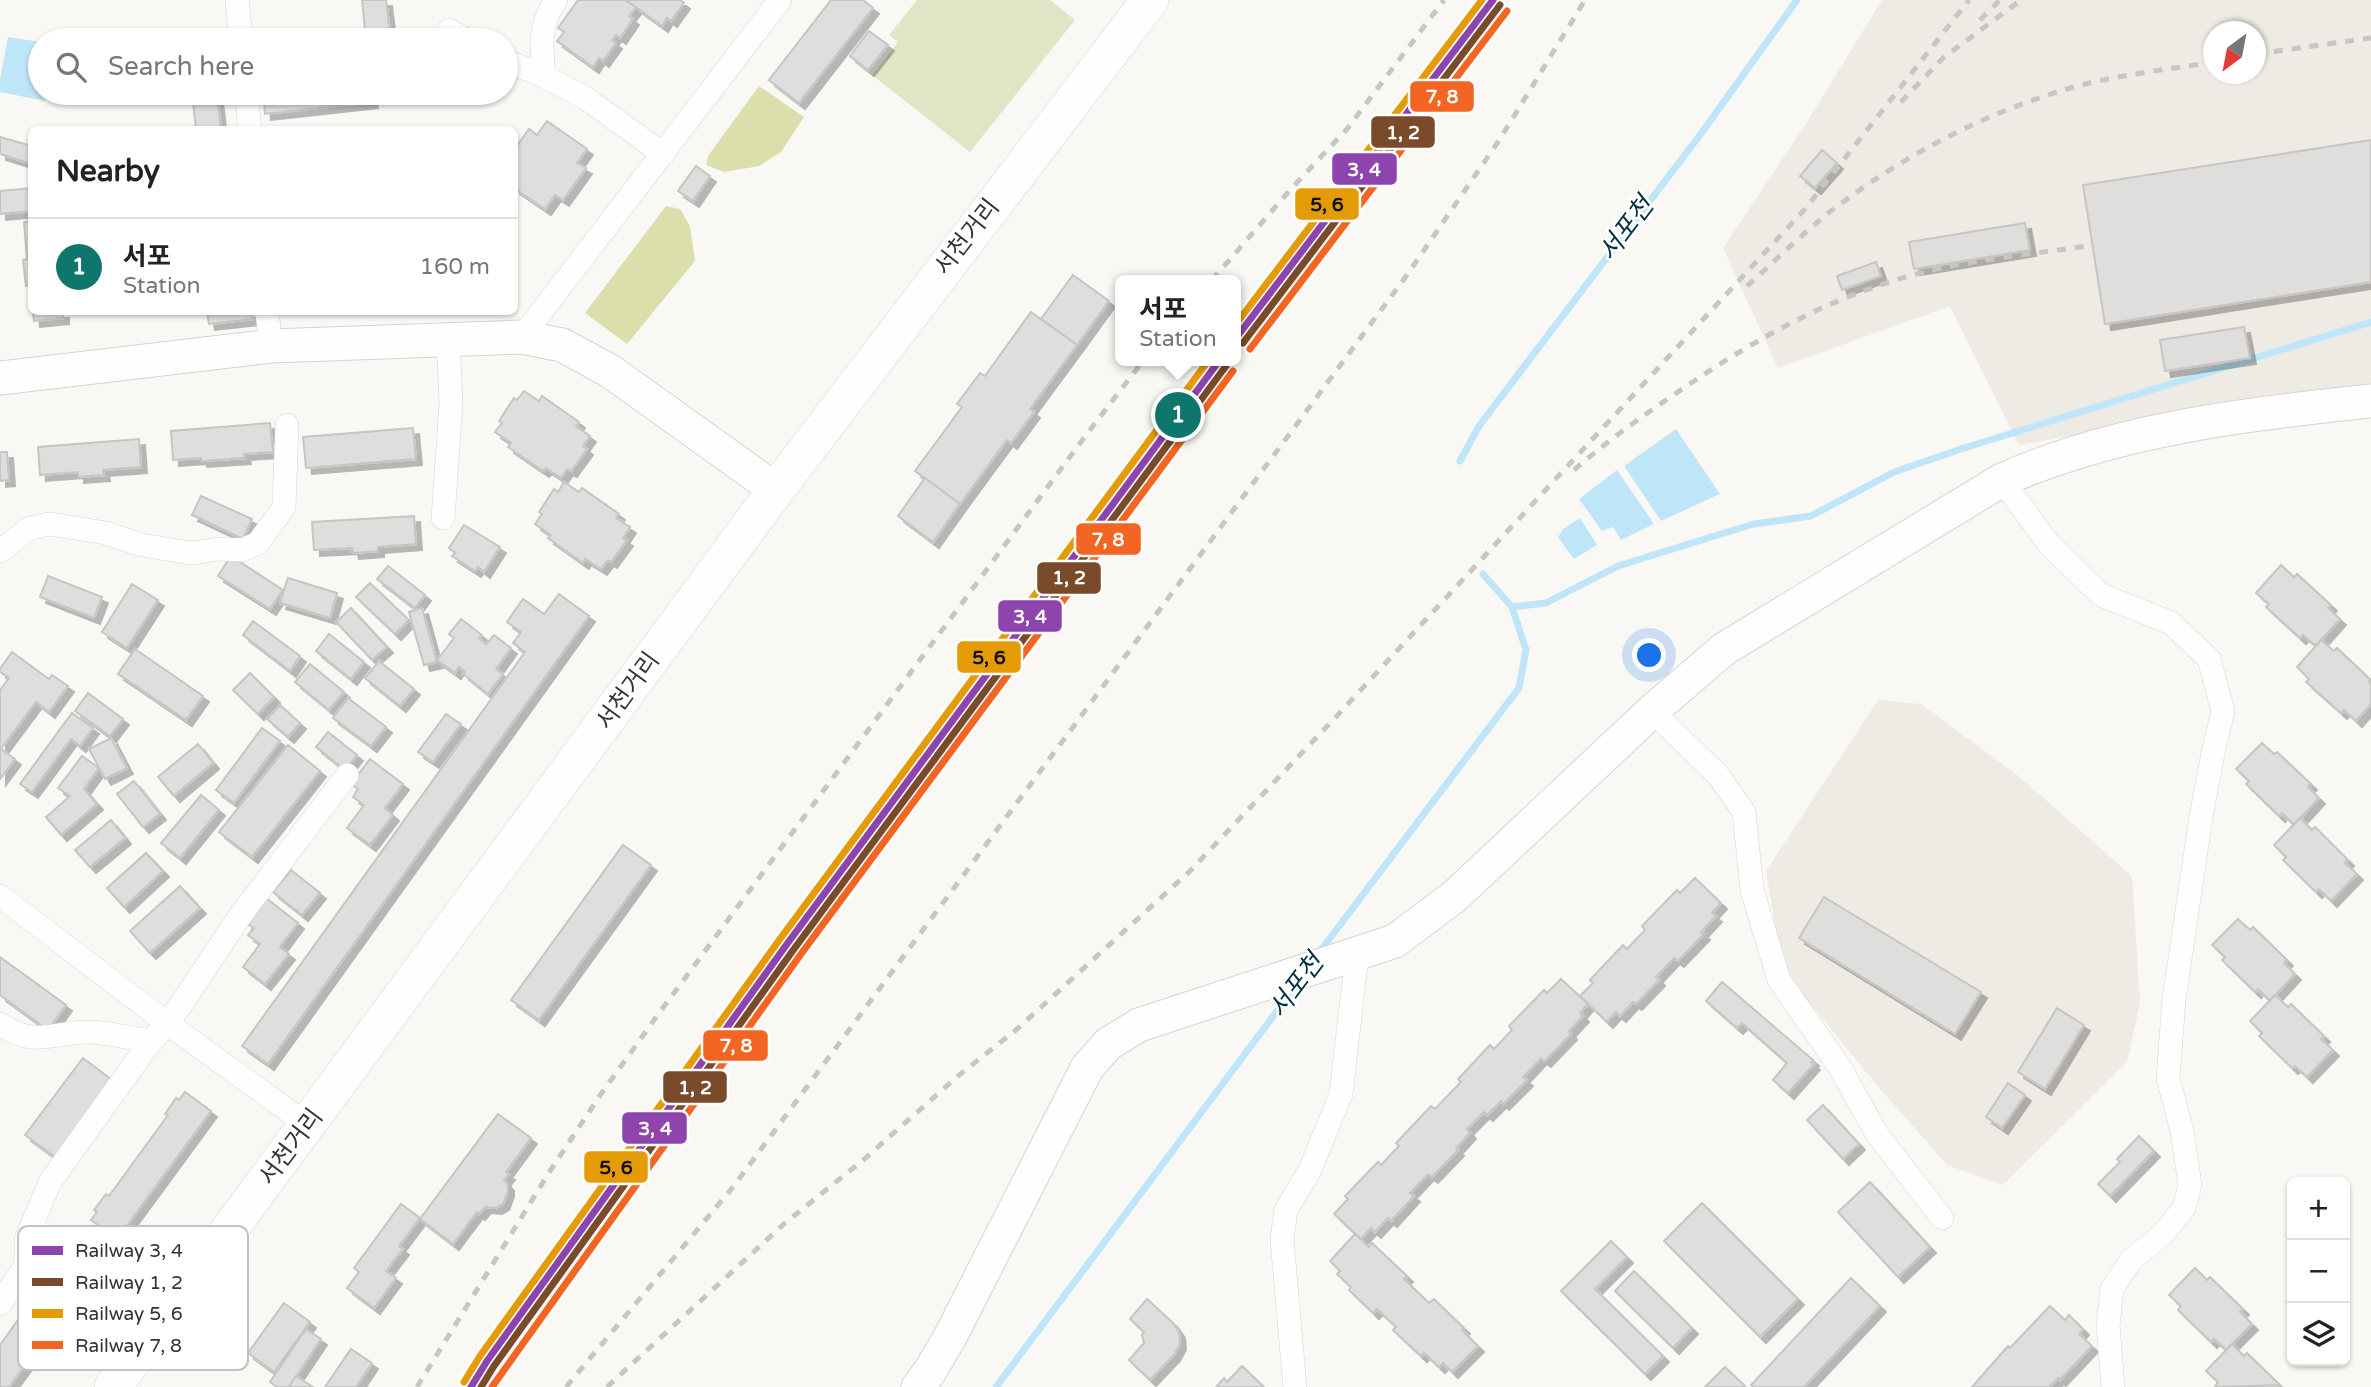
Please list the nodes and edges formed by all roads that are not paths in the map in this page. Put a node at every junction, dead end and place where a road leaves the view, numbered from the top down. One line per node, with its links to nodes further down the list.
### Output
1 (237, 0): 5 (street)
2 (556, 0): 7 (street)
3 (780, 0): 10 (street)
4 (1150, 0): 19 (main road, 서천거리)
5 (240, 28)
6 (518, 66): 7 (street)
7 (544, 76): 10 (street)
8 (247, 105): 9 (street)
9 (250, 126)
10 (663, 154): 12 (street)
11 (267, 315): 14 (street)
12 (523, 337): 13 (street); 19 (street)
13 (448, 340): 14 (street); 20 (street)
14 (271, 346): 15 (street)
15 (0, 379)
16 (2371, 401): 18 (street)
17 (287, 425): 21 (street)
18 (2002, 480): 22 (street); 39 (street)
19 (776, 490): 29 (main road, 서천거리)
20 (443, 517)
21 (0, 551)
22 (1652, 711): 25 (street); 30 (street)
23 (347, 775): 27 (street)
24 (0, 896): 27 (street)
25 (1347, 958): 37 (street); 38 (street)
26 (0, 1024): 28 (street)
27 (169, 1024): 28 (street); 29 (street)
28 (151, 1041): 31 (street)
29 (308, 1125): 32 (main road, 서천거리)
30 (1942, 1218)
31 (31, 1226)
32 (233, 1226)
33 (18, 1277): 34 (street)
34 (0, 1304)
35 (126, 1370): 36 (main road, 서천거리)
36 (113, 1387)
37 (918, 1387)
38 (1295, 1387)
39 (2113, 1387)

